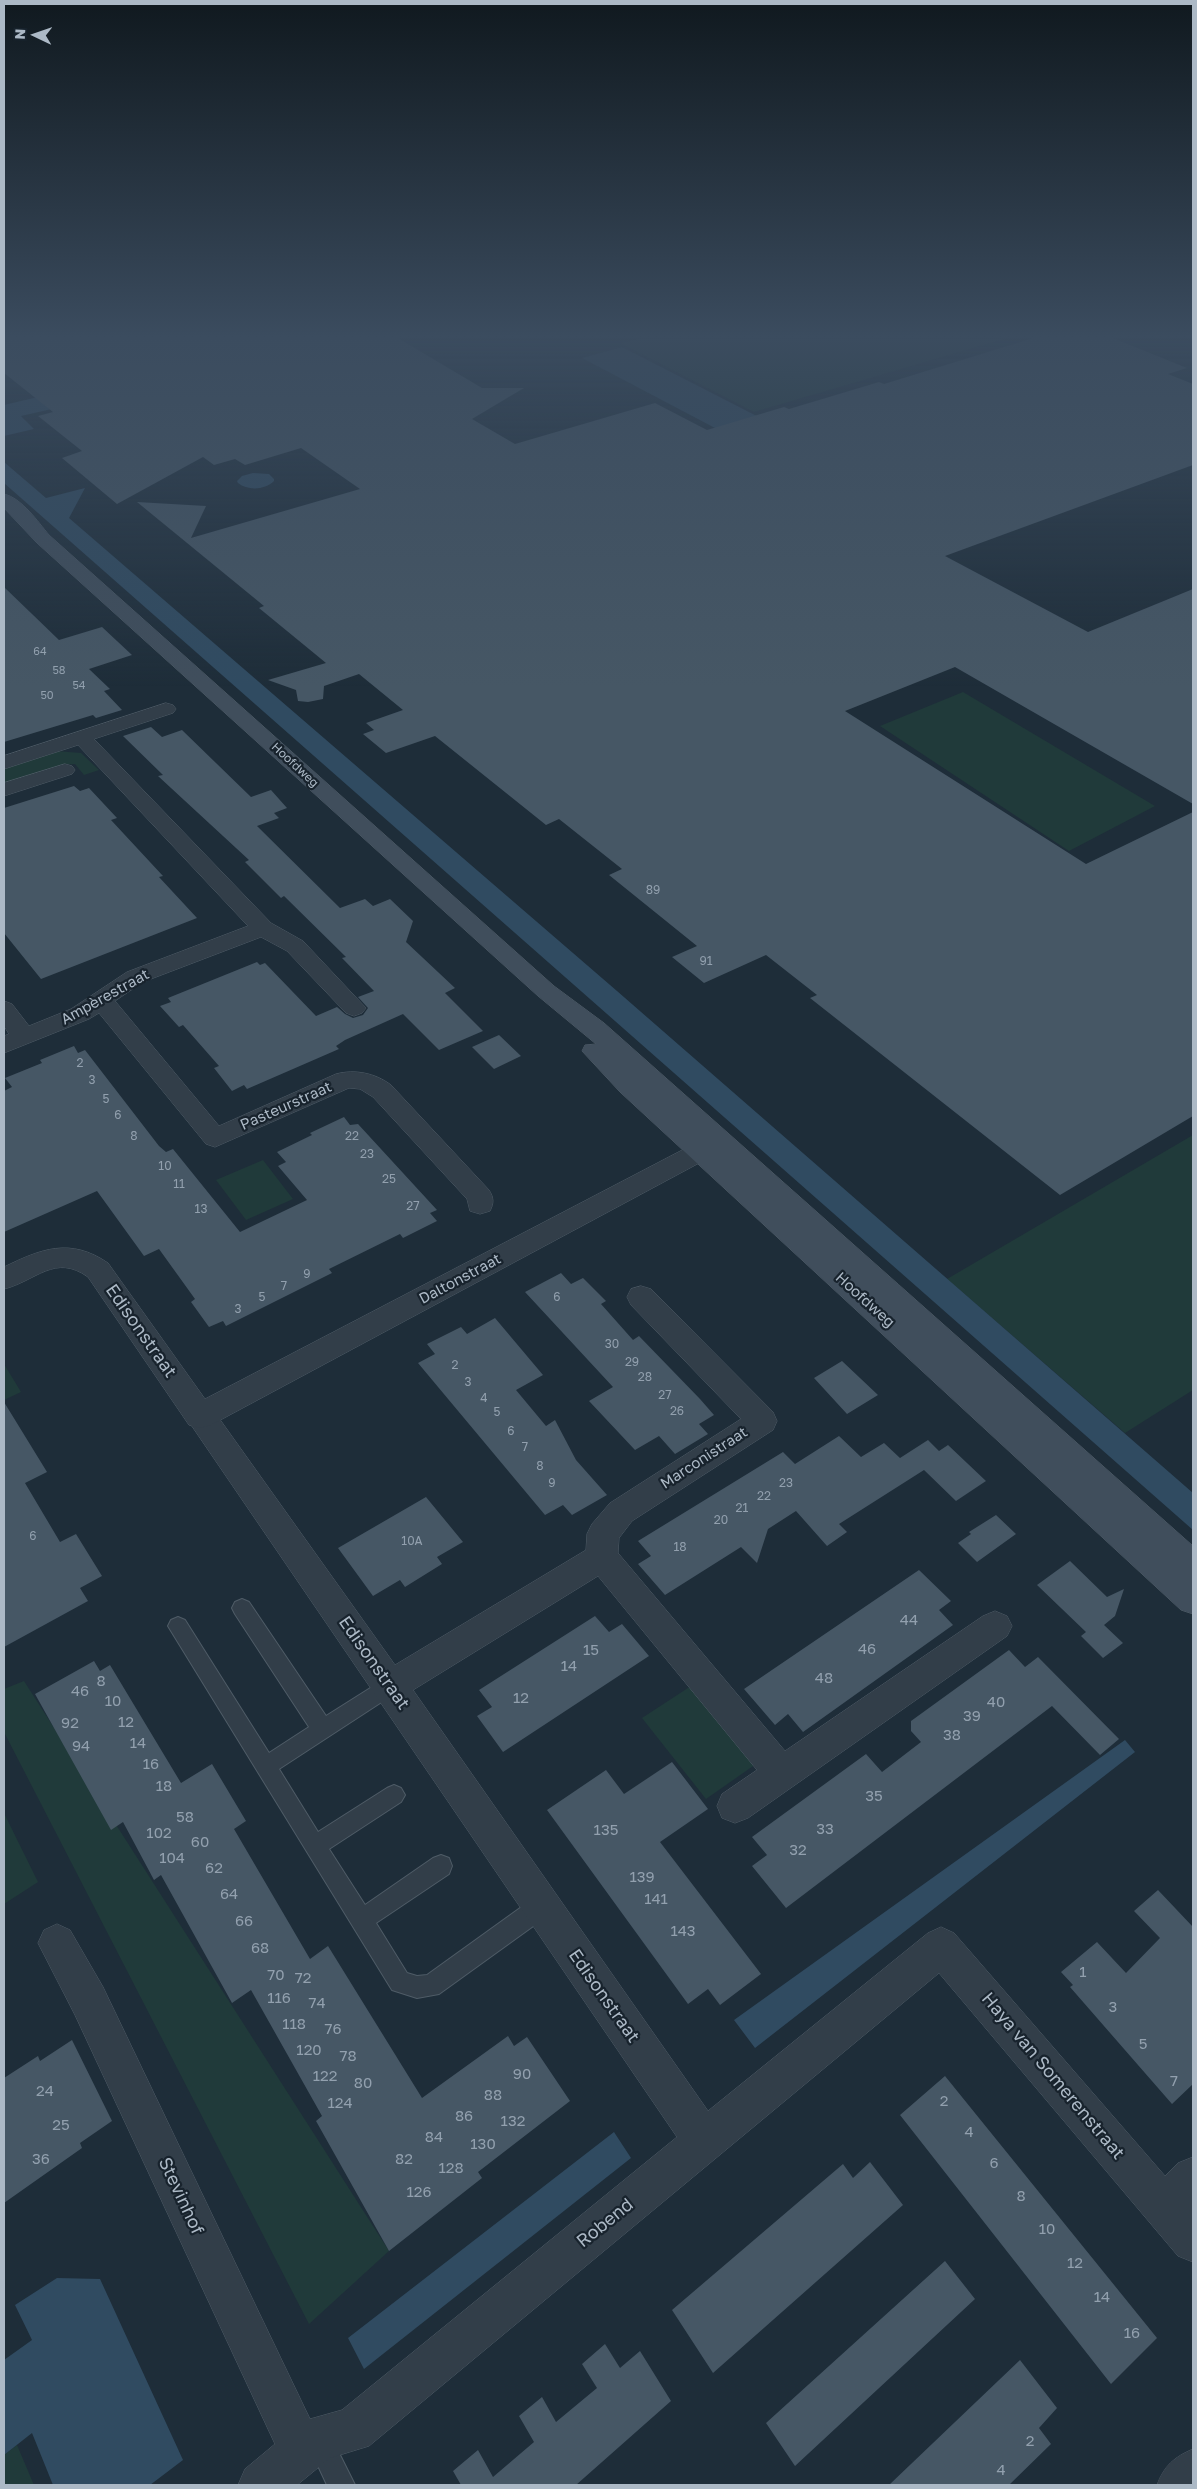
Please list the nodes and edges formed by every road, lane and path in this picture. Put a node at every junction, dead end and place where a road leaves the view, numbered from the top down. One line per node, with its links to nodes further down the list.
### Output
1 (4, 499): 3 (main road, Hoofdweg)
2 (4, 515): 3 (main road, Hoofdweg)
3 (43, 539): 14 (main road, Hoofdweg)
4 (166, 709): 5 (street)
5 (81, 737): 6 (street); 9 (street)
6 (4, 763)
7 (65, 770): 8 (street)
8 (4, 790)
9 (263, 928): 10 (street, Ampèrestraat); 11 (street)
10 (101, 1000): 13 (street, Ampèrestraat); 15 (street, Pasteurstraat)
11 (354, 1008)
12 (4, 1010): 13 (street)
13 (14, 1041)
14 (711, 1146): 18 (street, Daltonstraat); 20 (main road, Hoofdweg); 21 (main road, Hoofdweg)
15 (480, 1204)
16 (4, 1279): 18 (street, Edisonstraat)
17 (641, 1297): 19 (street, Marconistraat)
18 (200, 1416): 25 (street, Edisonstraat)
19 (602, 1557): 25 (street); 28 (street)
20 (1193, 1566)
21 (1193, 1600)
22 (242, 1608): 26 (lane)
23 (178, 1626): 27 (lane)
24 (995, 1626): 28 (street)
25 (390, 1686): 26 (lane); 33 (street, Edisonstraat)
26 (323, 1730): 27 (lane)
27 (265, 1767): 31 (lane)
28 (782, 1774): 30 (street)
29 (394, 1795): 31 (lane)
30 (736, 1806)
31 (315, 1846): 34 (lane)
32 (441, 1866): 34 (lane)
33 (542, 1906): 34 (lane); 37 (street, Edisonstraat)
34 (362, 1920)
35 (57, 1943): 41 (street, Stevinhof)
36 (942, 1946): 37 (street, Robend); 39 (street, Haya van Somerenstraat)
37 (705, 2142): 41 (street, Robend)
38 (1193, 2178): 39 (street)
39 (1164, 2207): 40 (street, Haya van Somerenstraat)
40 (1193, 2241)
41 (311, 2445): 43 (street, Robend); 44 (lane)
42 (1193, 2472): 45 (street)
43 (261, 2485)
44 (341, 2485)
45 (1180, 2485)

